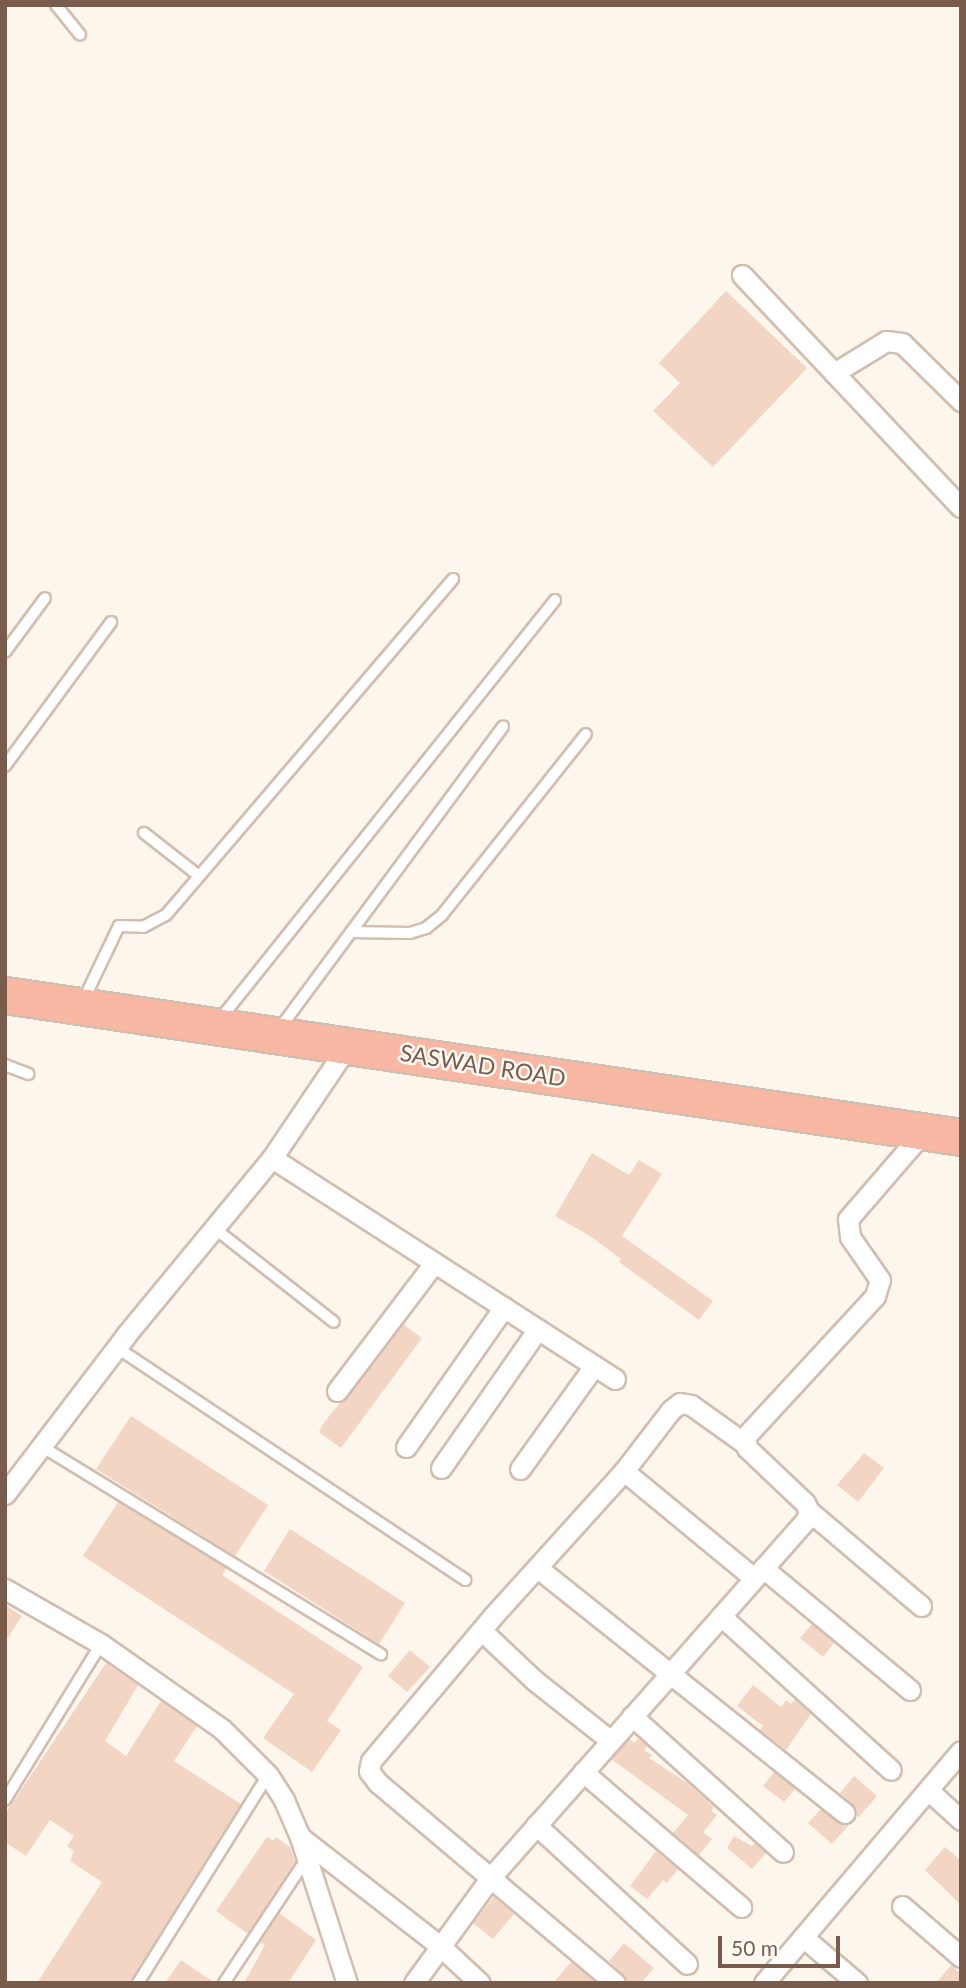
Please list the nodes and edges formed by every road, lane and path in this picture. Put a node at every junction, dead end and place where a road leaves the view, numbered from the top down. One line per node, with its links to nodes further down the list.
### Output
1 (57, 5): 2 (lane)
2 (80, 35)
3 (742, 275): 4 (street)
4 (834, 373): 5 (street); 6 (street)
5 (961, 401)
6 (961, 507)
7 (453, 579): 16 (lane)
8 (45, 598): 11 (lane)
9 (555, 600): 20 (lane)
10 (111, 622): 14 (lane)
11 (5, 652)
12 (503, 727): 17 (lane)
13 (586, 734): 17 (lane)
14 (5, 766)
15 (144, 833): 16 (lane)
16 (200, 876): 19 (lane)
17 (351, 932): 21 (lane)
18 (5, 995): 19 (highway, SASWAD ROAD)
19 (82, 1006): 20 (highway, SASWAD ROAD)
20 (216, 1025): 21 (highway, SASWAD ROAD)
21 (276, 1034): 22 (highway, SASWAD ROAD)
22 (349, 1044): 25 (highway, SASWAD ROAD); 27 (street)
23 (5, 1065): 24 (lane)
24 (28, 1074)
25 (923, 1132): 26 (highway, SASWAD ROAD); 37 (street)
26 (960, 1135)
27 (272, 1158): 28 (street); 29 (street)
28 (214, 1228): 31 (lane); 33 (street)
29 (434, 1263): 30 (street); 36 (street)
30 (503, 1307): 32 (street); 39 (street)
31 (334, 1322)
32 (537, 1329): 34 (street); 40 (street)
33 (117, 1347): 38 (street); 47 (lane)
34 (594, 1366): 35 (street); 41 (street)
35 (615, 1379)
36 (337, 1391)
37 (744, 1443): 42 (street); 44 (street)
38 (40, 1446): 43 (street); 53 (lane)
39 (406, 1447)
40 (441, 1468)
41 (520, 1469)
42 (624, 1471): 45 (street); 46 (street)
43 (5, 1494)
44 (809, 1511): 46 (street); 49 (street)
45 (539, 1569): 51 (street); 54 (street)
46 (759, 1573): 50 (street); 55 (street)
47 (466, 1580)
48 (5, 1589): 52 (street)
49 (921, 1605)
50 (721, 1616): 54 (street); 59 (street)
51 (482, 1632): 57 (street); 70 (street)
52 (101, 1644): 61 (street); 63 (lane)
53 (381, 1654)
54 (668, 1675): 56 (street); 64 (street)
55 (910, 1690)
56 (632, 1716): 57 (street); 68 (street)
57 (611, 1741): 60 (street)
58 (961, 1751): 62 (street)
59 (891, 1770)
60 (583, 1772): 66 (street); 72 (street)
61 (268, 1775): 67 (street); 77 (lane)
62 (928, 1790): 65 (street); 73 (street)
63 (5, 1800)
64 (845, 1813)
65 (961, 1820)
66 (536, 1825): 70 (street); 76 (street)
67 (300, 1837): 69 (street); 74 (street)
68 (783, 1852)
69 (307, 1858): 78 (lane); 79 (street)
70 (491, 1877): 74 (street); 82 (street)
71 (902, 1906): 75 (street)
72 (741, 1907)
73 (803, 1937): 83 (street); 84 (street)
74 (440, 1947): 80 (street); 81 (street)
75 (961, 1957)
76 (687, 1964)
77 (138, 1983)
78 (224, 1983)
79 (347, 1983)
80 (414, 1983)
81 (480, 1983)
82 (614, 1983)
83 (764, 1983)
84 (857, 1983)

